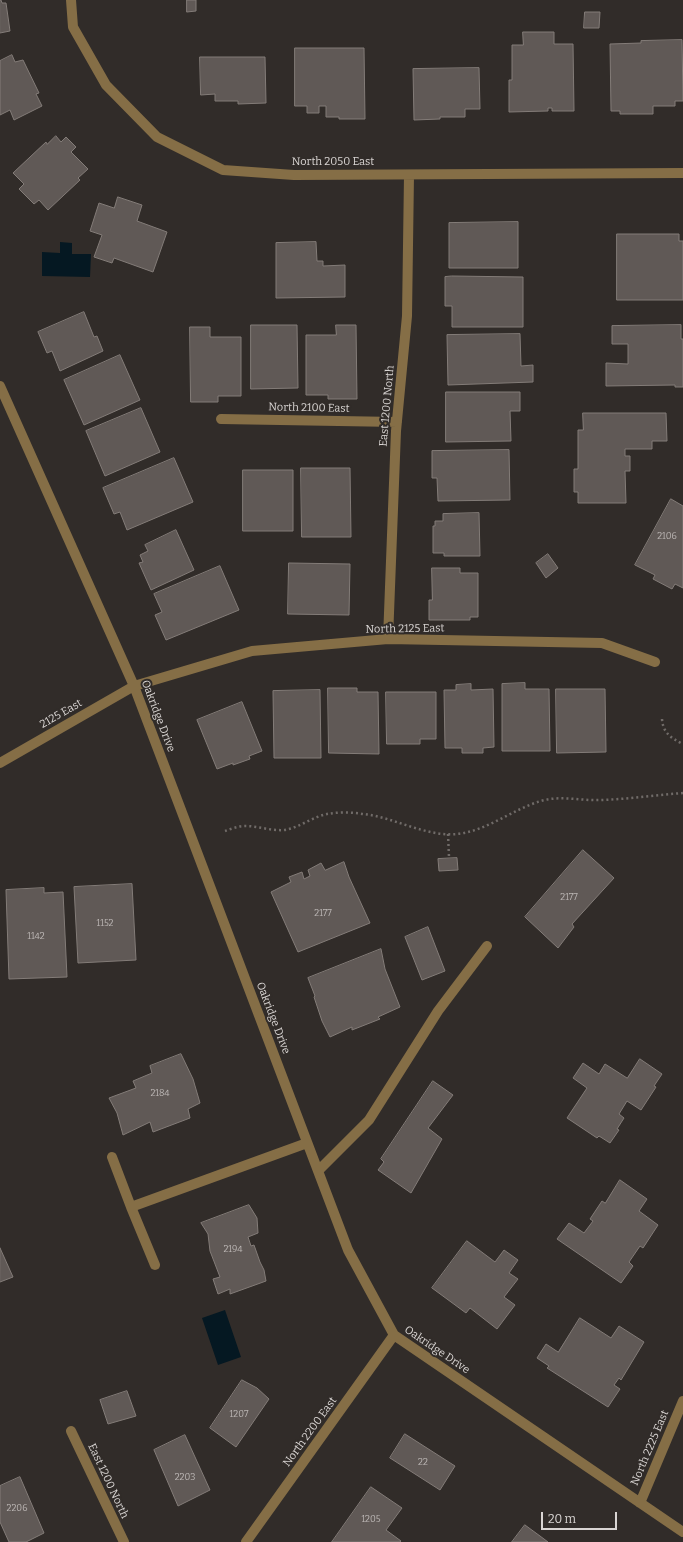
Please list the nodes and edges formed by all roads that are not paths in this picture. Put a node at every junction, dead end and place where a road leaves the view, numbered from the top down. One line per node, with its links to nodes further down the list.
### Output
1 (71, 0): 3 (street, North 2050 East)
2 (683, 173): 3 (street, North 2050 East)
3 (409, 175): 6 (street, East 1200 North)
4 (0, 386): 9 (street, Oakridge Drive)
5 (221, 419): 6 (street, North 2100 East)
6 (397, 422): 7 (street, East 1200 North)
7 (388, 639): 8 (street, North 2125 East); 9 (street, North 2125 East)
8 (655, 662)
9 (134, 686): 10 (street, 2125 East); 12 (street, Oakridge Drive)
10 (0, 763)
11 (487, 946): 14 (street)
12 (307, 1142): 14 (street, Oakridge Drive); 15 (street)
13 (112, 1157): 15 (street)
14 (318, 1171): 17 (street, Oakridge Drive)
15 (131, 1207): 16 (street)
16 (154, 1265)
17 (394, 1336): 20 (street, Oakridge Drive); 23 (street, North 2200 East)
18 (683, 1401): 20 (street, North 2225 East)
19 (71, 1431): 22 (street, East 1200 North)
20 (640, 1503): 21 (street, Oakridge Drive)
21 (683, 1532)
22 (124, 1542)
23 (246, 1542)

